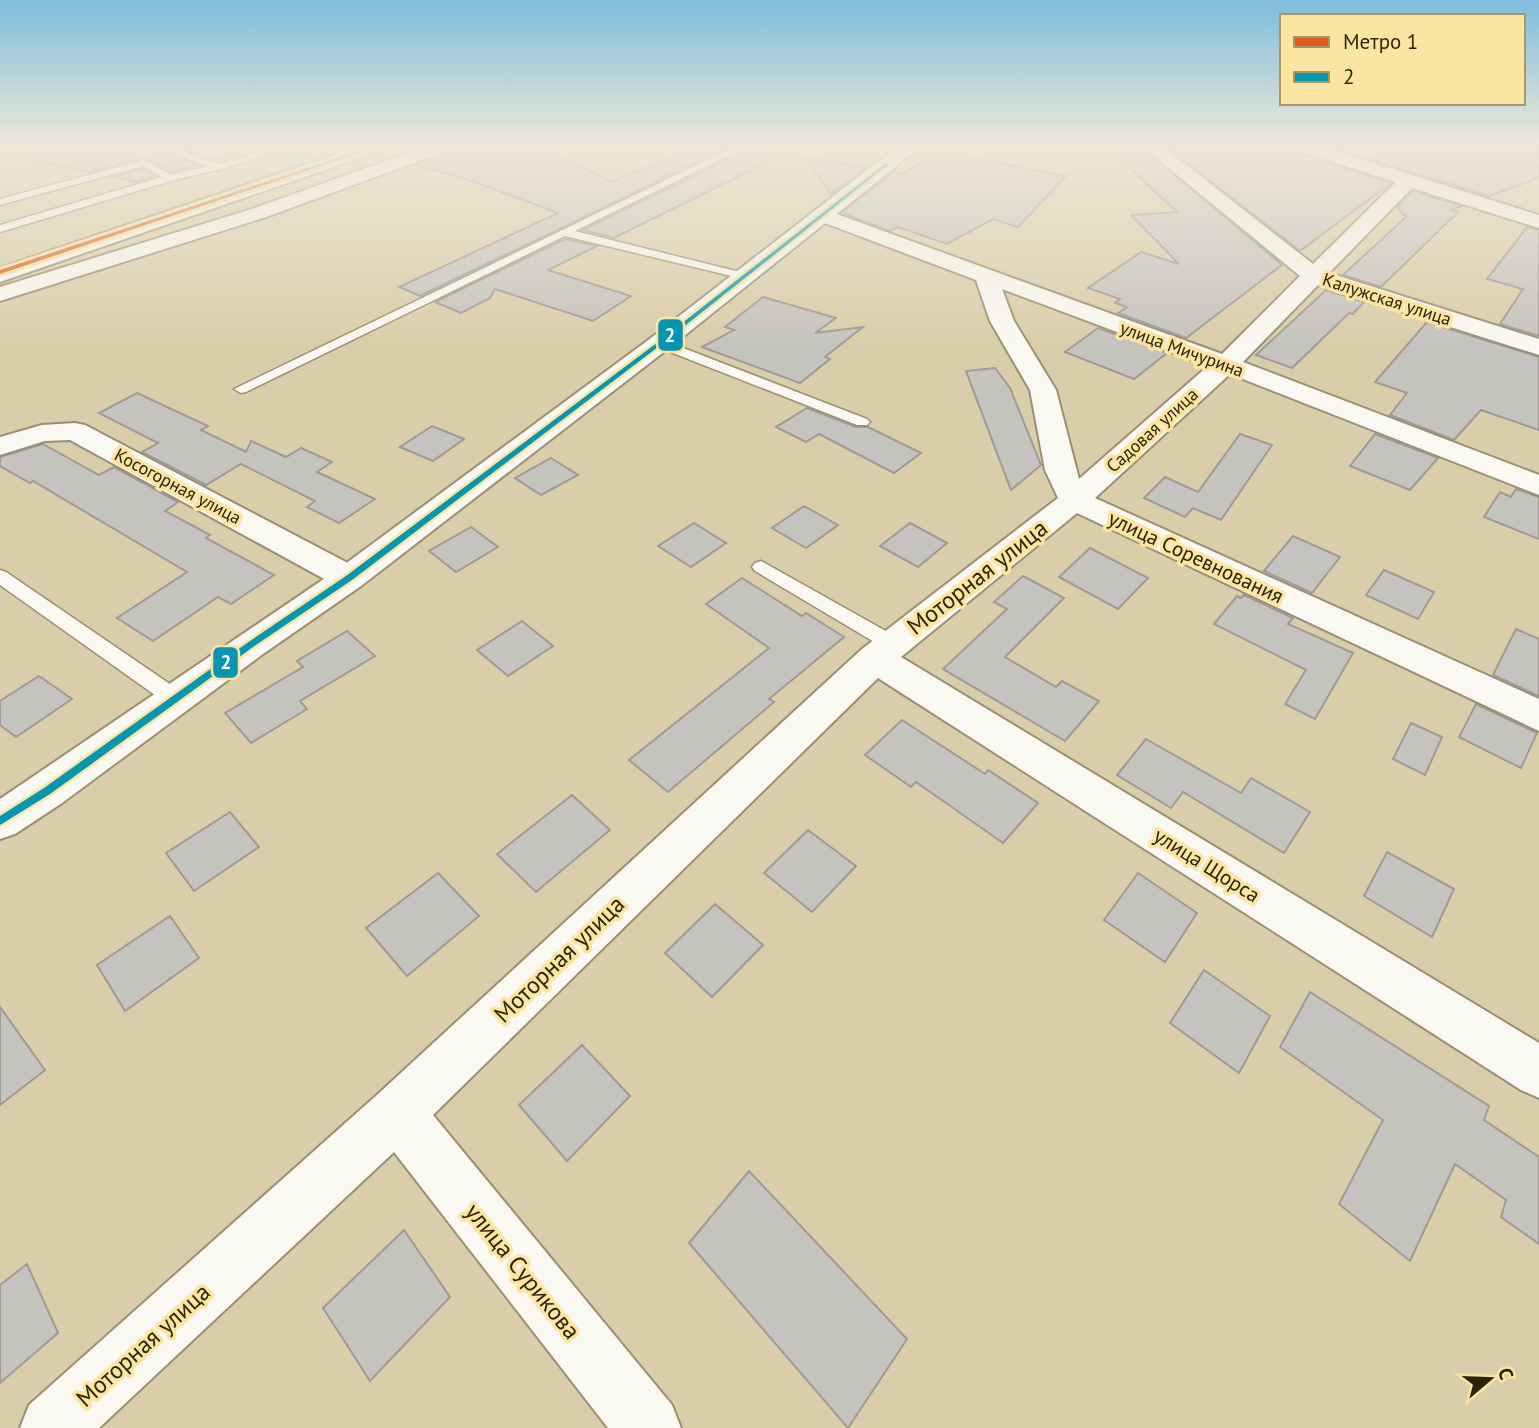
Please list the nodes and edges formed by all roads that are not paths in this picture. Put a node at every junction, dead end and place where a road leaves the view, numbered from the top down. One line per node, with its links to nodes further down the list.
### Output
1 (55, 213): 12 (lane)
2 (141, 213): 14 (street)
3 (182, 213): 15 (street)
4 (260, 213): 19 (street)
5 (604, 213): 13 (lane)
6 (827, 213): 10 (street)
7 (1235, 213): 16 (street, Калужская улица)
8 (1377, 213): 16 (street, Садовая улица)
9 (1509, 213): 11 (street)
10 (824, 216): 17 (street); 18 (street, улица Мичурина)
11 (1539, 222)
12 (0, 229)
13 (564, 232): 17 (lane); 23 (lane)
14 (0, 259)
15 (0, 275)
16 (1314, 276): 21 (street, Калужская улица); 22 (street, Садовая улица)
17 (744, 277): 20 (street)
18 (986, 277): 22 (street, улица Мичурина); 27 (street)
19 (0, 294)
20 (660, 343): 24 (lane); 30 (street)
21 (1539, 347)
22 (1226, 364): 26 (street, улица Мичурина); 27 (street, Садовая улица)
23 (241, 389)
24 (862, 422)
25 (0, 446): 30 (street, Косогорная улица)
26 (1539, 486)
27 (1074, 500): 31 (street, Моторная улица); 33 (street, улица Соревнования)
28 (761, 567): 31 (lane)
29 (0, 576): 32 (lane)
30 (349, 578): 32 (street)
31 (884, 651): 35 (street, улица Щорса); 36 (street, Моторная улица)
32 (176, 699): 34 (street)
33 (1539, 716)
34 (0, 821)
35 (1539, 1072)
36 (397, 1113): 37 (street, Моторная улица); 38 (street, улица Сурикова)
37 (52, 1428)
38 (649, 1428)

